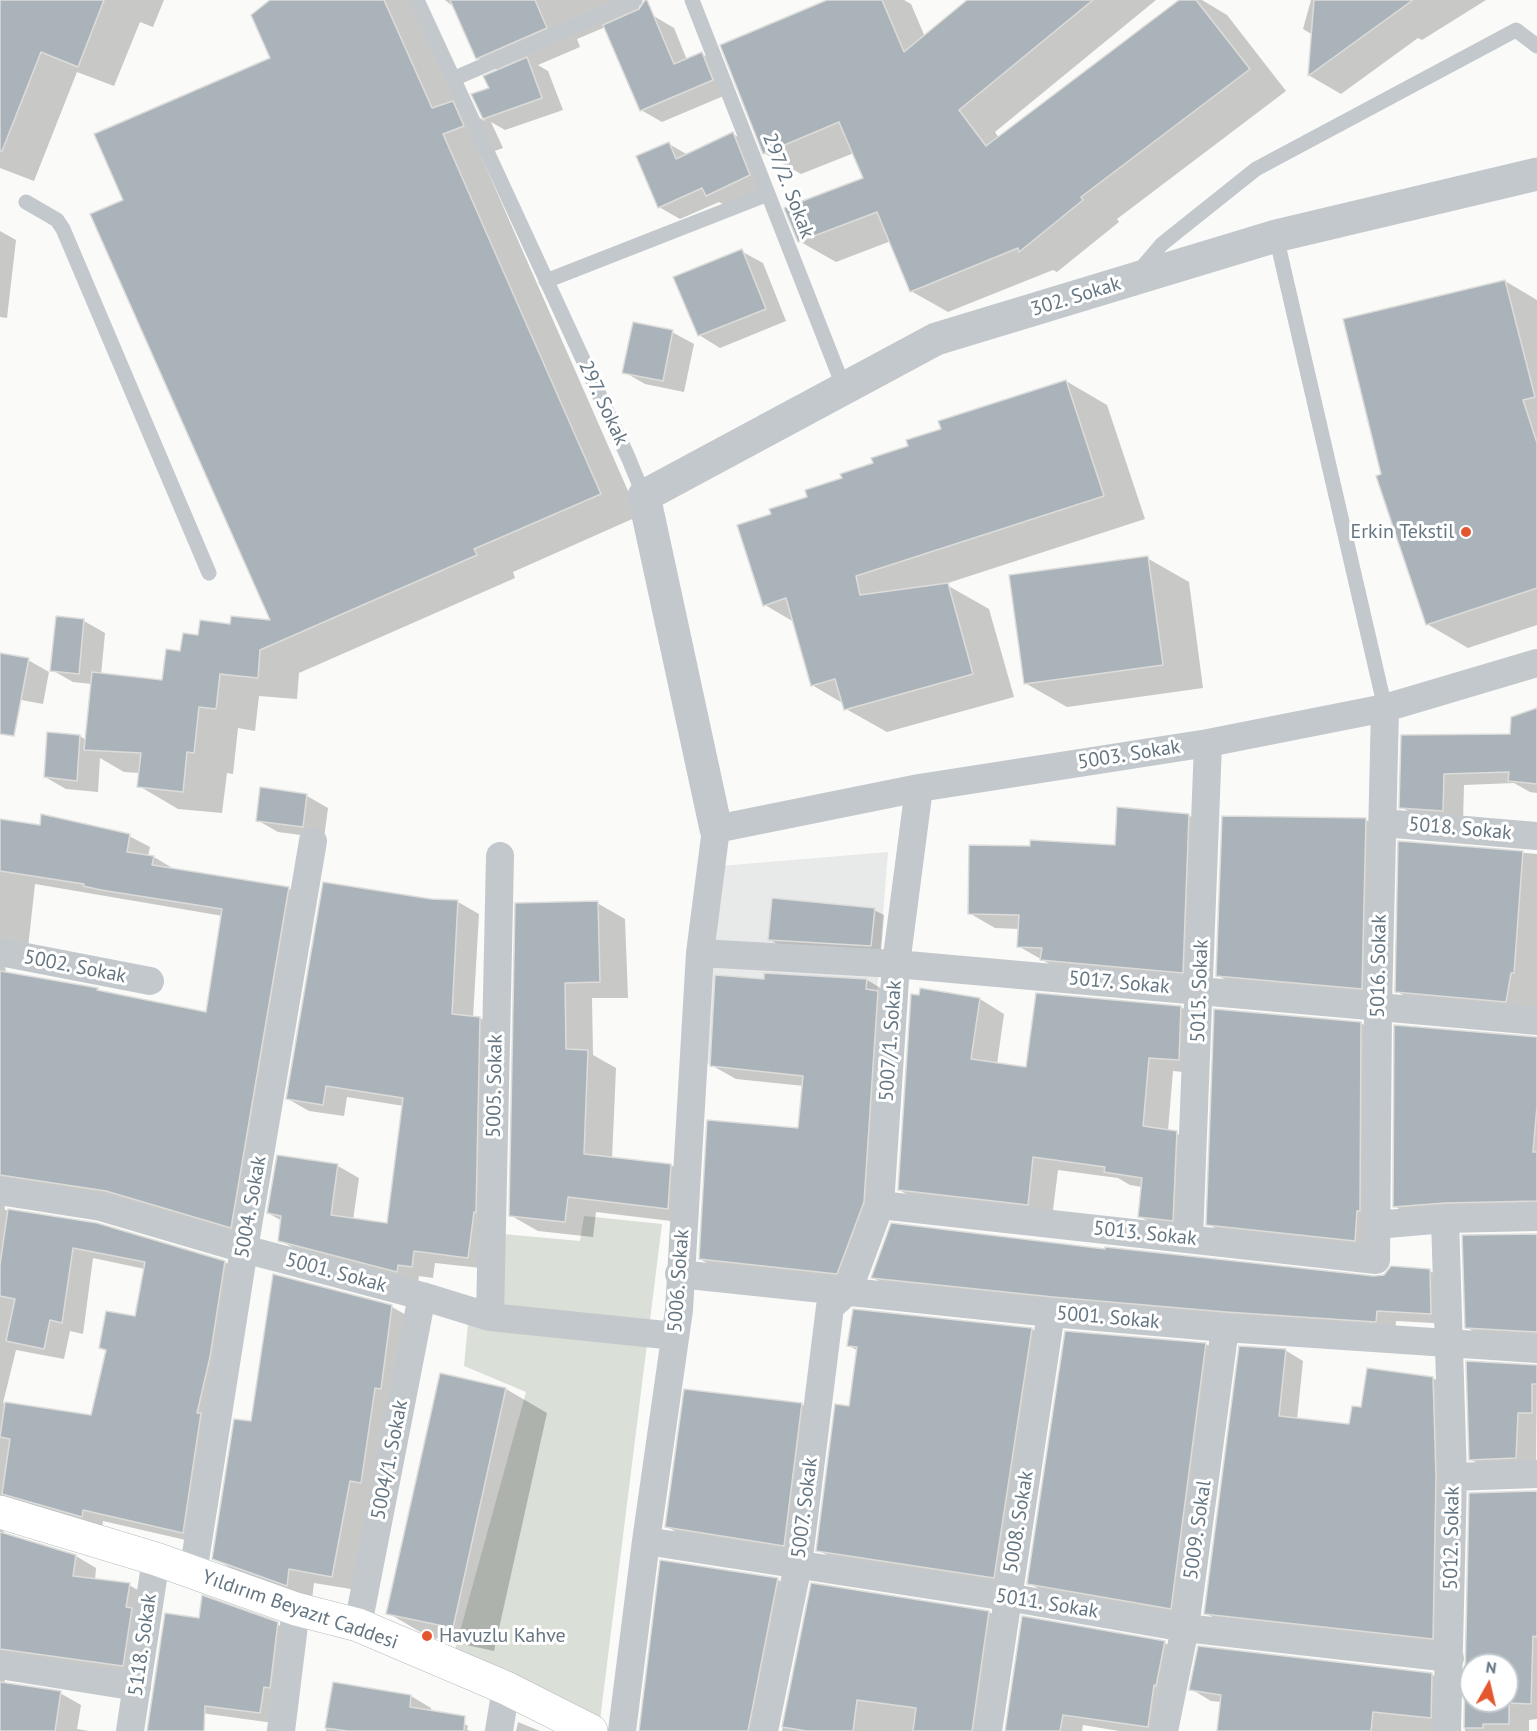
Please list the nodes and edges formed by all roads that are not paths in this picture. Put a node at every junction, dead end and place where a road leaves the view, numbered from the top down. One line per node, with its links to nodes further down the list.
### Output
1 (417, 0): 5 (lane, 297. Sokak)
2 (635, 0): 5 (lane)
3 (692, 0): 7 (lane, 297/2. Sokak)
4 (1537, 46): 10 (lane)
5 (453, 79): 11 (lane, 297. Sokak)
6 (1537, 174): 9 (street, 302. Sokak)
7 (768, 194): 11 (lane); 12 (lane, 297/2. Sokak)
8 (26, 202): 14 (lane)
9 (1276, 236): 10 (street, 302. Sokak); 16 (lane)
10 (1132, 279): 12 (street, 302. Sokak)
11 (546, 281): 13 (lane, 297. Sokak)
12 (844, 388): 13 (street, 302. Sokak)
13 (644, 496): 20 (street, 297. Sokak)
14 (209, 573)
15 (1537, 663): 16 (street, 5003. Sokak)
16 (1385, 708): 17 (street, 5003. Sokak); 19 (street, 5016. Sokak)
17 (1208, 743): 18 (street, 5003. Sokak); 28 (street, 5015. Sokak)
18 (919, 788): 20 (street, 5003. Sokak); 26 (street, 5007/1. Sokak)
19 (1383, 823): 21 (street, 5018. Sokak); 29 (street, 5016. Sokak)
20 (716, 830): 25 (street, 5006. Sokak)
21 (1537, 836)
22 (313, 841): 37 (street, 5004. Sokak)
23 (500, 855): 42 (street, 5005. Sokak)
24 (0, 952): 27 (street, 5002. Sokak)
25 (700, 953): 26 (street, 5017. Sokak); 38 (street, 5006. Sokak)
26 (896, 963): 28 (street, 5017. Sokak); 32 (street, 5007/1. Sokak)
27 (150, 981)
28 (1200, 990): 29 (street, 5017. Sokak); 36 (street, 5015. Sokak)
29 (1378, 1008): 30 (street, 5017. Sokak); 35 (street, 5016. Sokak)
30 (1537, 1021)
31 (0, 1191): 37 (street, 5001. Sokak)
32 (880, 1206): 36 (street, 5013. Sokak); 39 (street, 5007/1. Sokak)
33 (1537, 1217): 34 (street)
34 (1445, 1219): 35 (street); 45 (street, 5012. Sokak)
35 (1376, 1225): 36 (street, 5013. Sokak)
36 (1189, 1239)
37 (244, 1249): 40 (street, 5001. Sokak); 53 (street, 5004. Sokak)
38 (680, 1274): 39 (street, 5001. Sokak); 44 (street, 5006. Sokak)
39 (848, 1291): 41 (street, 5001. Sokak); 52 (street, 5007. Sokak)
40 (422, 1296): 42 (street, 5001. Sokak); 56 (street, 5004/1. Sokak)
41 (1051, 1313): 43 (street, 5001. Sokak); 54 (street, 5008. Sokak)
42 (489, 1317): 44 (street, 5001. Sokak)
43 (1225, 1328): 45 (street, 5001. Sokak); 57 (street, 5009. Sokal)
44 (675, 1336): 50 (street, 5006. Sokak)
45 (1450, 1344): 46 (street, 5001. Sokak); 48 (street, 5012. Sokak)
46 (1537, 1349)
47 (1537, 1474): 48 (street)
48 (1453, 1477): 58 (street, 5012. Sokak)
49 (0, 1512): 51 (main road, Yıldırım Beyazıt Caddesi)
50 (646, 1541): 52 (street, 5011. Sokak); 67 (street, 5006. Sokak)
51 (156, 1559): 53 (main road, Yıldırım Beyazıt Caddesi); 60 (street, 5118. Sokak)
52 (798, 1565): 54 (street, 5011. Sokak); 68 (street, 5007. Sokak)
53 (193, 1573): 55 (main road, Yıldırım Beyazıt Caddesi)
54 (1007, 1597): 57 (street, 5011. Sokak); 69 (street, 5008. Sokak)
55 (296, 1609): 56 (main road, Yıldırım Beyazıt Caddesi); 64 (street)
56 (358, 1625): 61 (main road, Yıldırım Beyazıt Caddesi)
57 (1185, 1628): 58 (street, 5011. Sokak); 70 (street, 5009. Sokal)
58 (1450, 1658): 62 (street, 5012. Sokak)
59 (0, 1665): 60 (street)
60 (137, 1687): 63 (street, 5118. Sokak)
61 (506, 1688): 65 (street); 66 (main road, Yıldırım Beyazıt Caddesi)
62 (1453, 1730)
63 (130, 1731)
64 (281, 1731)
65 (499, 1731)
66 (591, 1731)
67 (622, 1731)
68 (764, 1731)
69 (988, 1731)
70 (1164, 1731)

